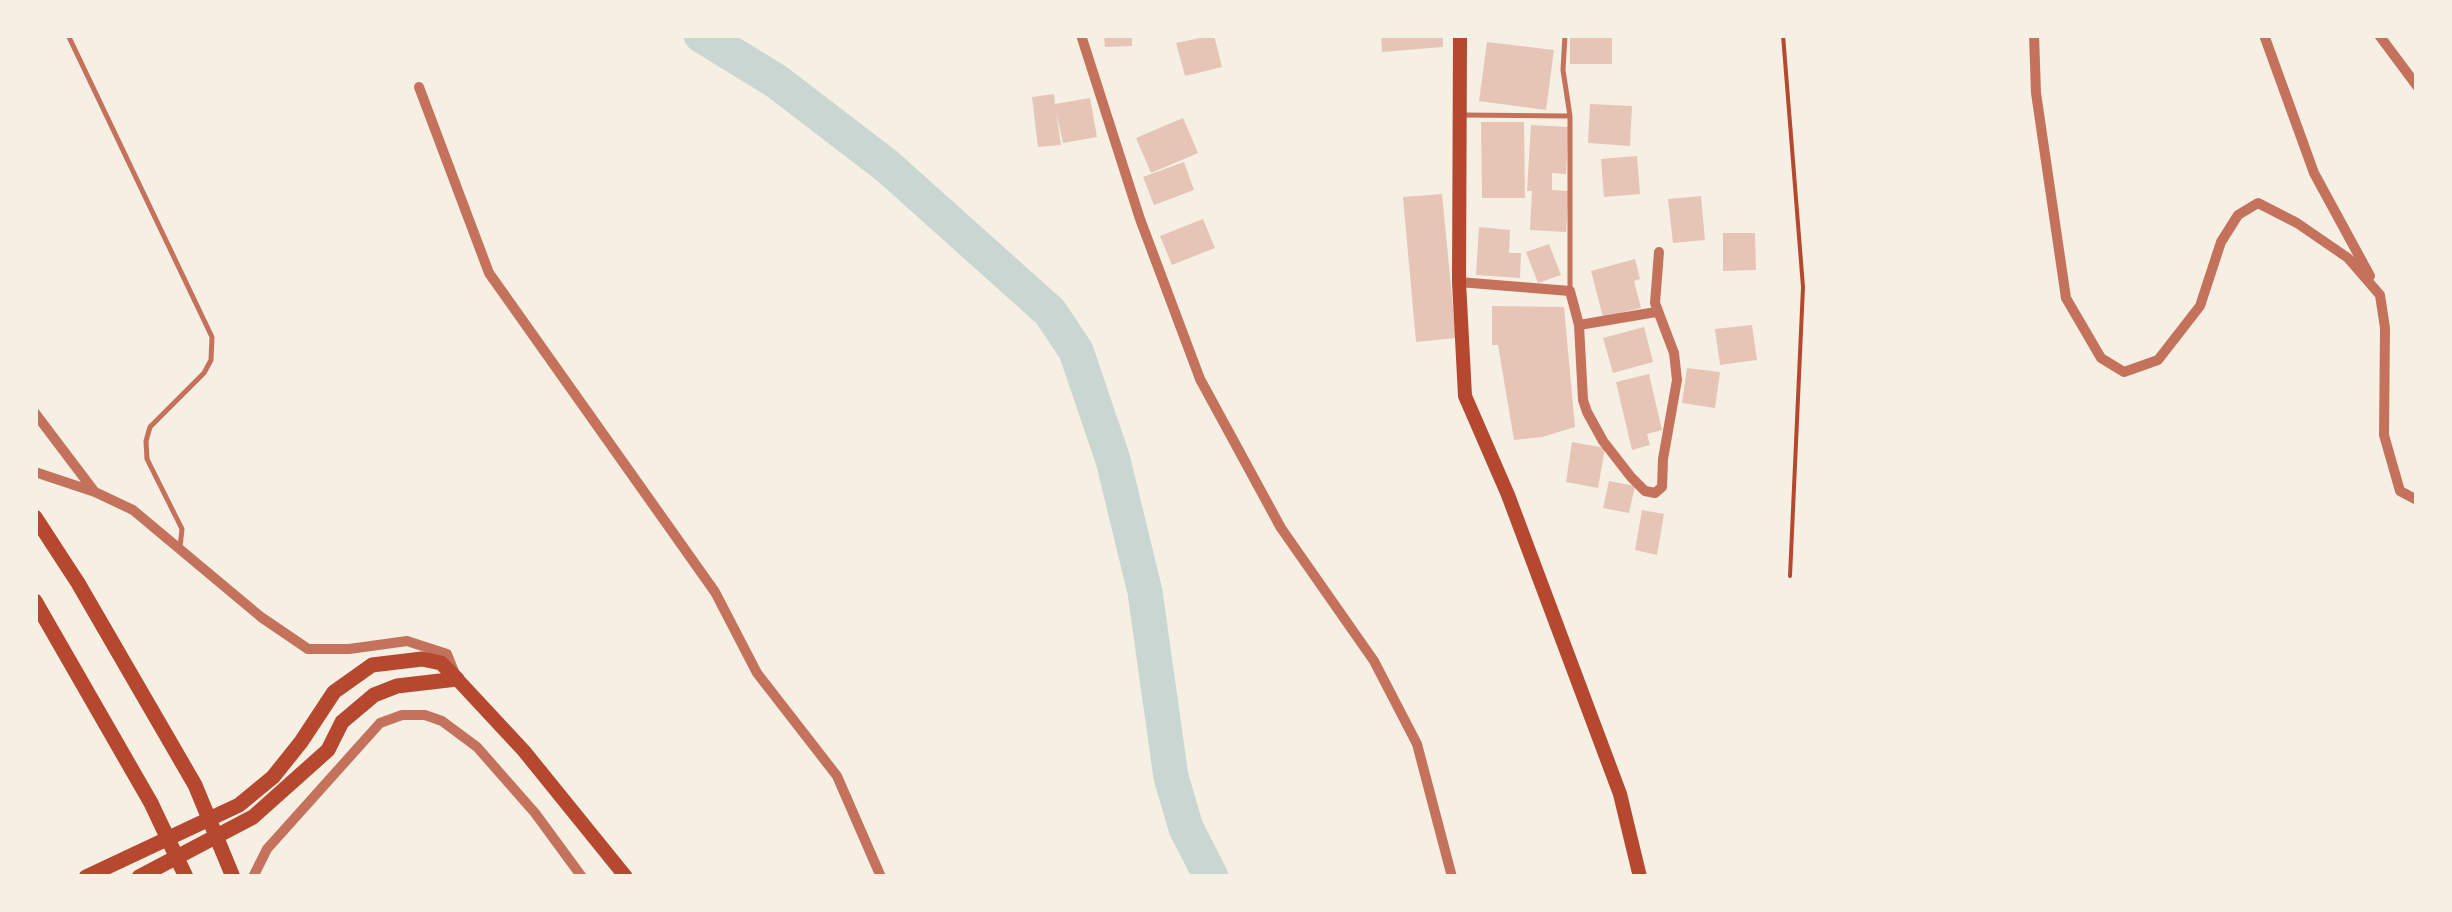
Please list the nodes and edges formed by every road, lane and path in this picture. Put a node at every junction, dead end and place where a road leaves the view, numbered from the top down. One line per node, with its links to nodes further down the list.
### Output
1 (68, 35): 24 (lane)
2 (1080, 35): 37 (street)
3 (1460, 35): 11 (main road)
4 (1565, 35): 12 (lane)
5 (1783, 35): 25 (path)
6 (2034, 35): 16 (street)
7 (2264, 35): 16 (street)
8 (2379, 35): 9 (street)
9 (2417, 86)
10 (419, 88): 36 (street)
11 (1459, 115): 12 (lane); 14 (main road)
12 (1570, 116): 15 (lane)
13 (1659, 252): 17 (street)
14 (1458, 282): 15 (street); 38 (main road)
15 (1570, 292): 18 (street)
16 (2380, 295): 22 (street)
17 (1656, 312): 18 (street); 18 (street)
18 (1579, 324)
19 (35, 412): 21 (street)
20 (35, 472): 21 (street)
21 (95, 492): 24 (street)
22 (2417, 500)
23 (35, 517): 29 (highway)
24 (180, 547): 28 (street)
25 (1790, 576)
26 (35, 601): 27 (highway)
27 (40, 614): 32 (highway)
28 (457, 679): 30 (highway); 31 (highway); 35 (main road)
29 (231, 871)
30 (86, 877)
31 (138, 877)
32 (186, 877)
33 (253, 877): 34 (street)
34 (582, 877)
35 (626, 877)
36 (881, 877)
37 (1452, 877)
38 (1640, 877)

